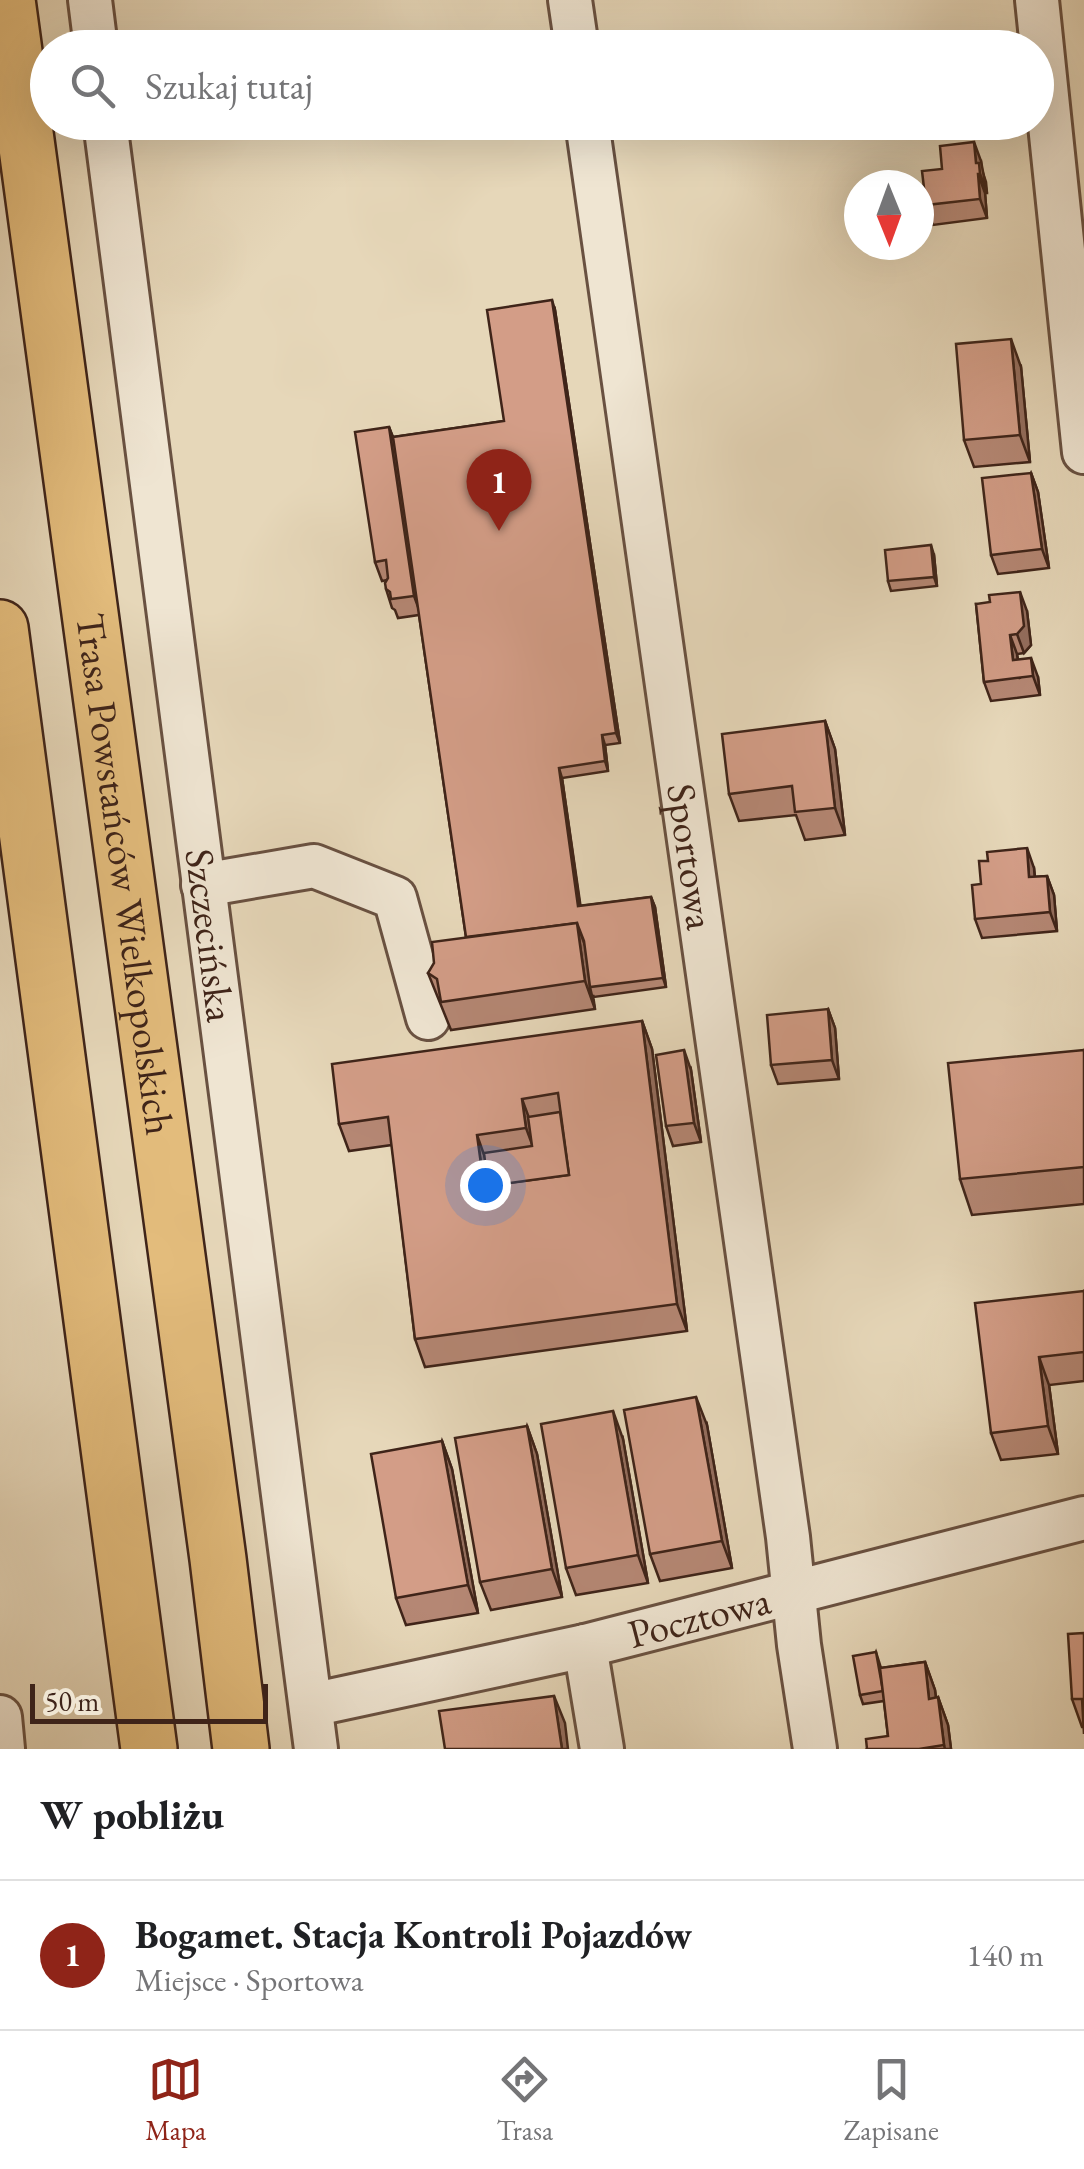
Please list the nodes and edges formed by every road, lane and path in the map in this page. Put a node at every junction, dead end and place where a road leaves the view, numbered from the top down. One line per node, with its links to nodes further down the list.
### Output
1 (7, 0): 22 (highway, Trasa Powstańców Wielkopolskich)
2 (90, 0): 5 (street)
3 (570, 0): 6 (street)
4 (1038, 0): 7 (street)
5 (94, 30)
6 (574, 30)
7 (1041, 30)
8 (107, 140): 13 (street, Szczecińska)
9 (590, 140): 16 (street, Sportowa)
10 (1052, 140): 11 (street)
11 (1084, 452)
12 (0, 628): 21 (highway)
13 (203, 885): 14 (street); 18 (street, Szczecińska)
14 (428, 1018)
15 (1084, 1518): 16 (street, Pocztowa)
16 (794, 1593): 17 (street, Pocztowa); 25 (street, Sportowa)
17 (585, 1646): 18 (street, Pocztowa); 24 (street)
18 (311, 1705): 23 (street, Szczecińska)
19 (0, 1717): 20 (street)
20 (3, 1749)
21 (150, 1749)
22 (242, 1749)
23 (316, 1749)
24 (602, 1749)
25 (815, 1749)

